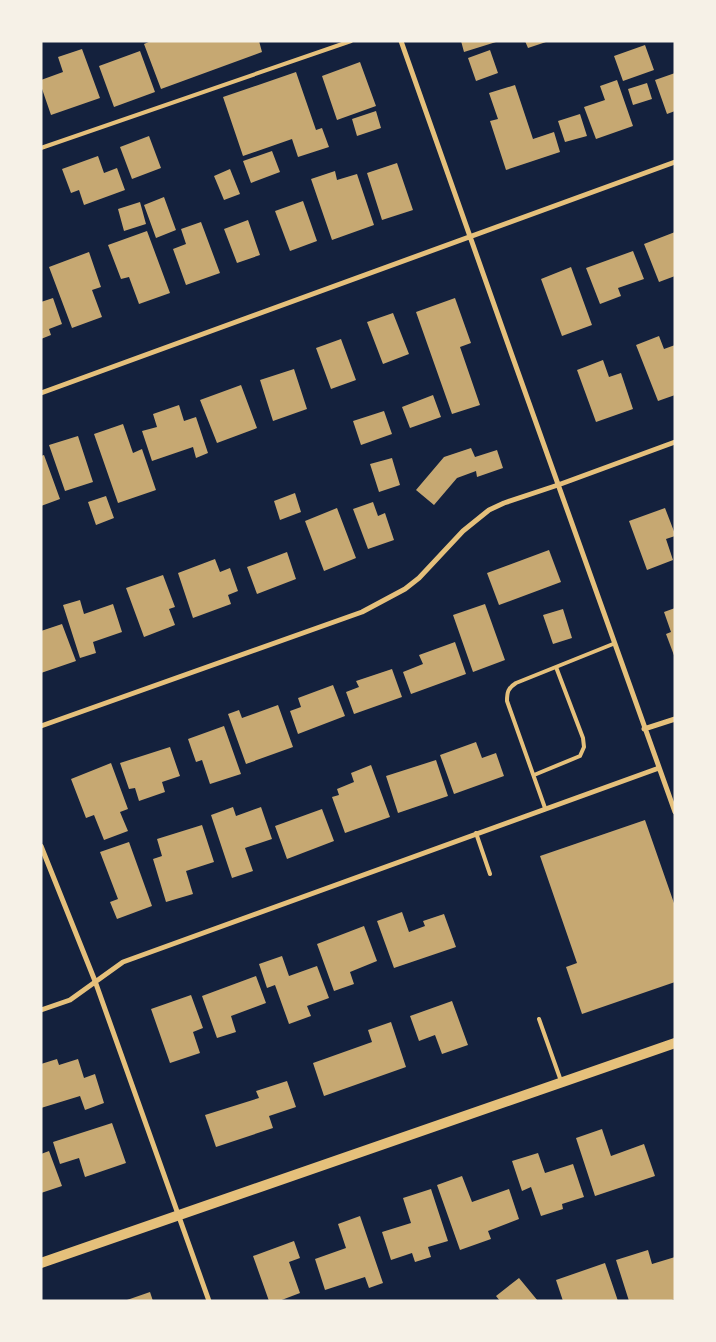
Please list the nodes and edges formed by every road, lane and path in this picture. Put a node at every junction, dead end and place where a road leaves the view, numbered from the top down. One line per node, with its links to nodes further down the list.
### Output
1 (351, 41): 3 (lane)
2 (401, 41): 5 (street)
3 (41, 148)
4 (675, 162): 5 (street)
5 (470, 236): 6 (street); 8 (street)
6 (41, 393)
7 (675, 442): 8 (street)
8 (558, 485): 9 (street); 12 (street)
9 (613, 644): 10 (lane); 13 (street)
10 (556, 667): 15 (lane); 15 (lane)
11 (675, 718): 13 (street)
12 (41, 726)
13 (644, 729): 14 (street)
14 (659, 768): 16 (street); 17 (street)
15 (534, 775): 16 (lane)
16 (546, 808): 18 (street)
17 (675, 812)
18 (476, 833): 20 (lane); 21 (street)
19 (41, 846): 21 (street)
20 (490, 874)
21 (95, 981): 22 (street); 26 (street)
22 (41, 1010)
23 (540, 1019): 25 (lane)
24 (675, 1043): 25 (main road)
25 (561, 1082): 26 (main road)
26 (179, 1215): 27 (main road); 28 (street)
27 (41, 1263)
28 (209, 1301)

